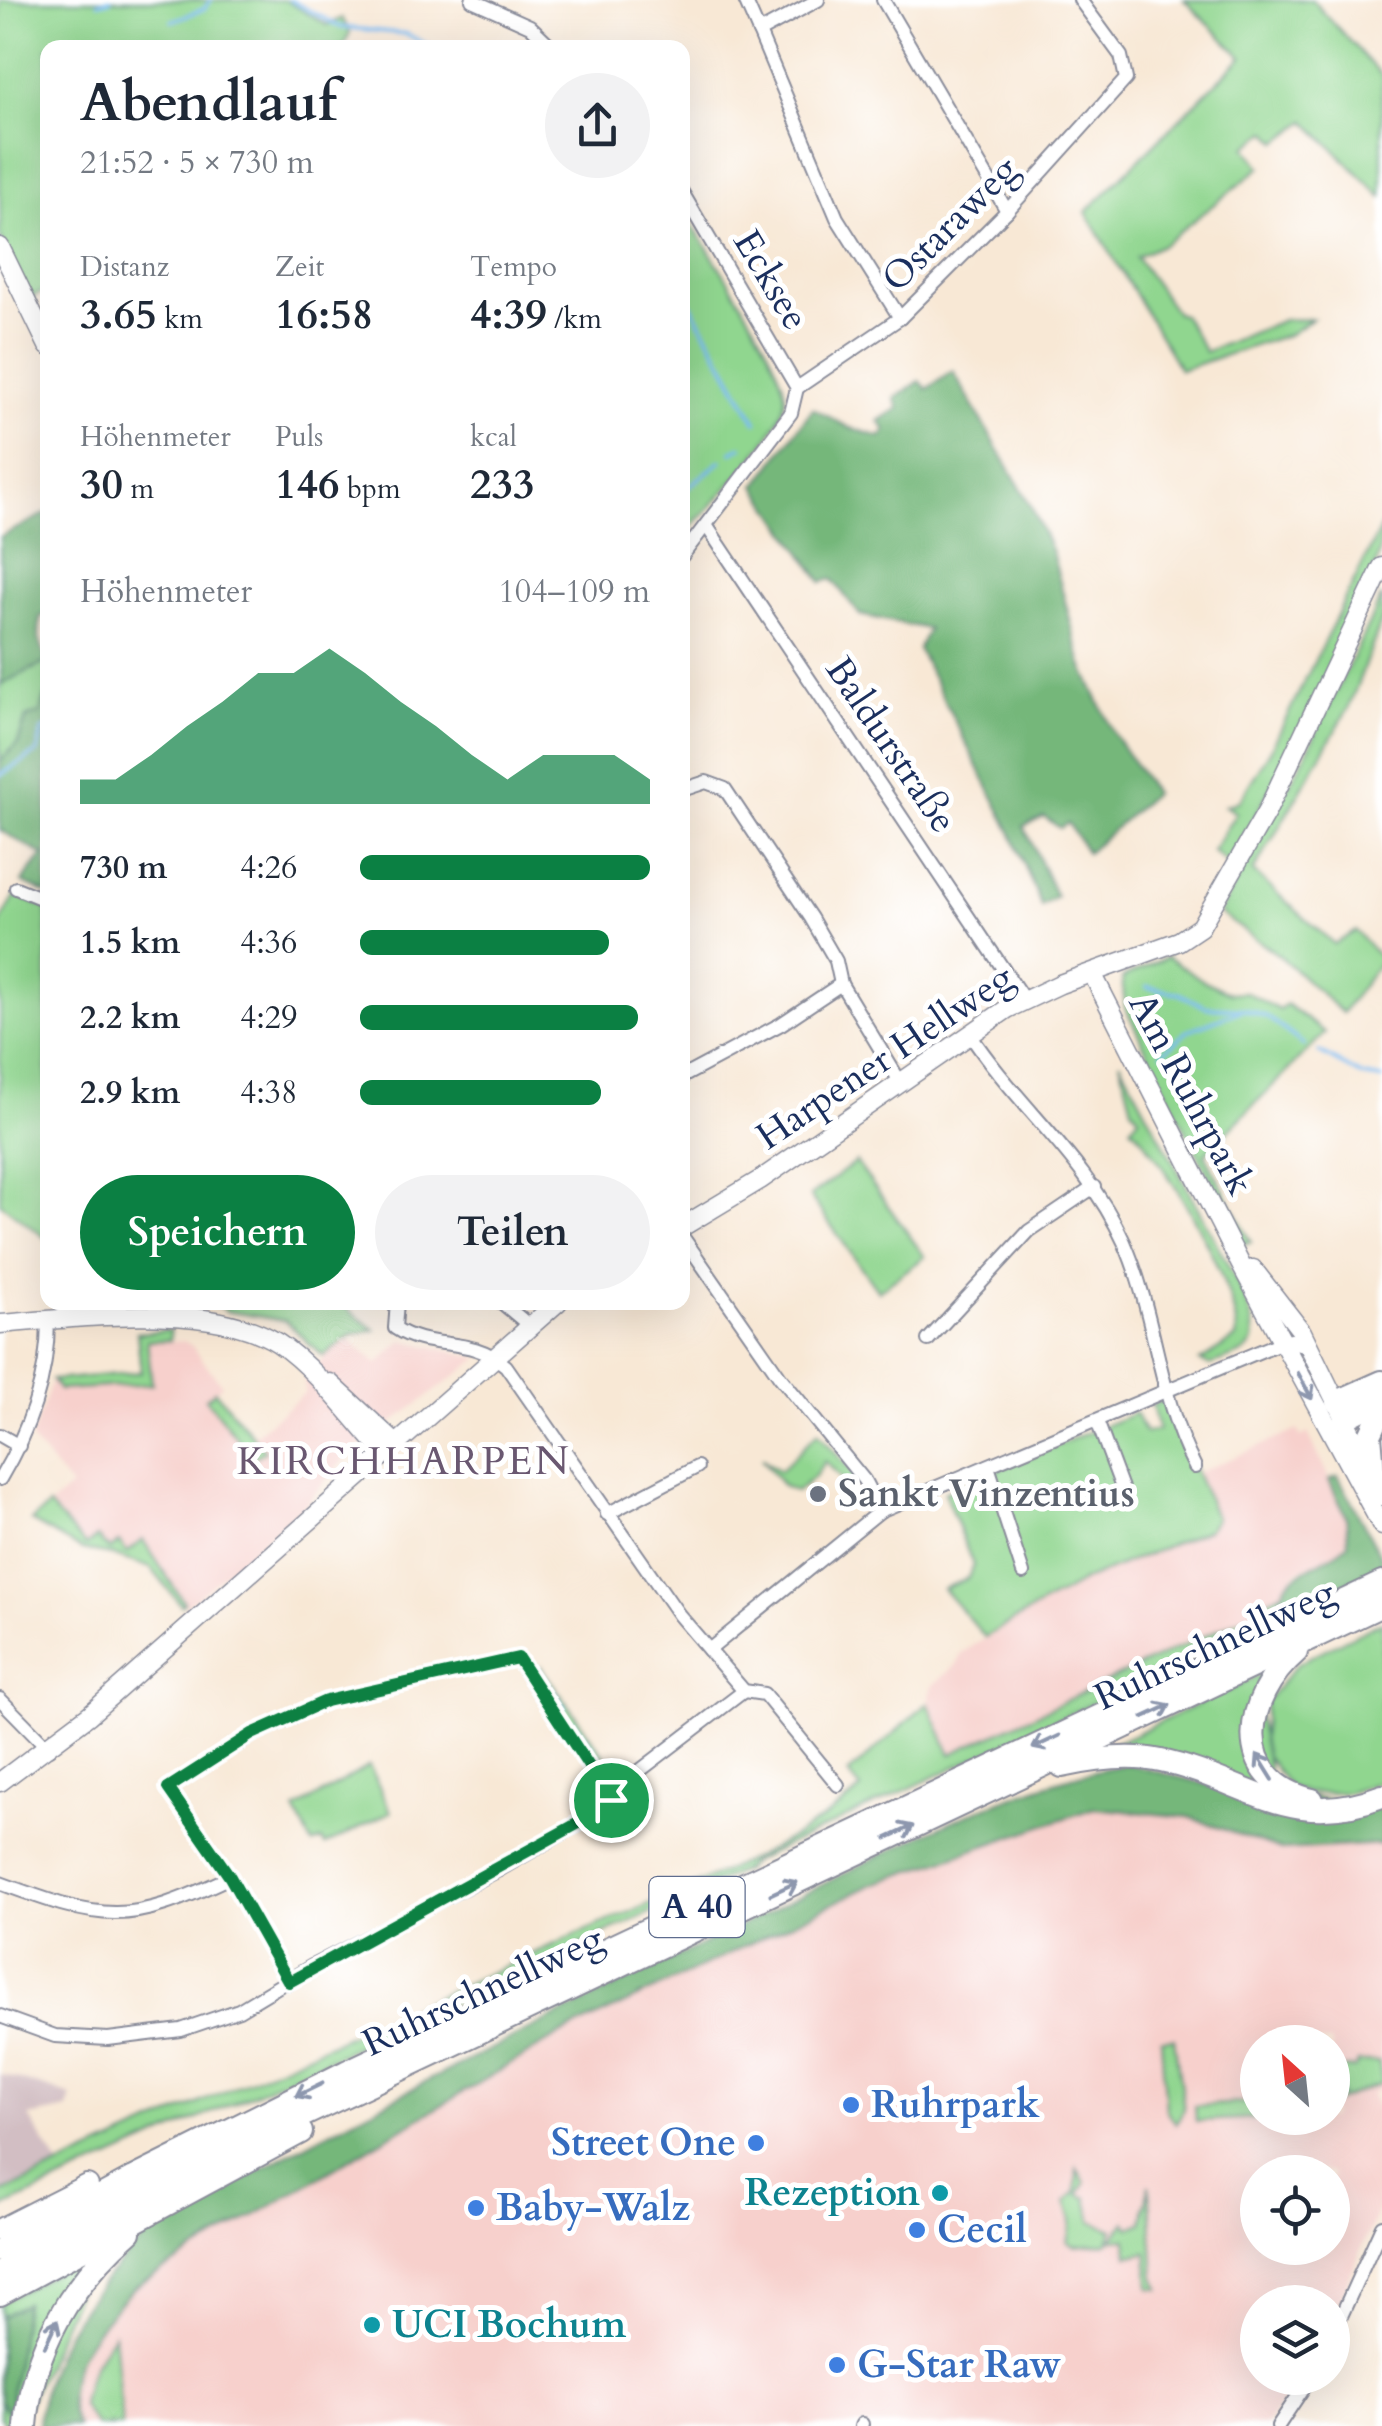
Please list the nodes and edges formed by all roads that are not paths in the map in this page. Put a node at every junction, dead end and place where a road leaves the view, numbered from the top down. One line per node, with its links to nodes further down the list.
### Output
1 (745, 0): 6 (street)
2 (883, 0): 9 (street)
3 (1080, 0): 9 (street, Ostaraweg)
4 (478, 1): 7 (street)
5 (813, 1): 6 (street)
6 (759, 32): 11 (street)
7 (545, 40)
8 (690, 206): 13 (street, Ecksee)
9 (1007, 211): 11 (street, Ostaraweg)
10 (0, 247): 12 (main road)
11 (900, 318): 13 (street, Ostaraweg)
12 (40, 330)
13 (796, 395): 14 (street, Ostaraweg)
14 (706, 525): 15 (street, Ostaraweg); 22 (street, Baldurstraße)
15 (690, 546)
16 (1382, 567): 20 (main road, Harpener Hellweg)
17 (690, 787): 21 (street)
18 (16, 888): 19 (street)
19 (40, 898)
20 (1092, 973): 22 (main road, Harpener Hellweg); 28 (main road, Am Ruhrpark)
21 (841, 984): 24 (street); 25 (street)
22 (1024, 1000): 23 (main road, Harpener Hellweg)
23 (970, 1033): 25 (main road, Harpener Hellweg); 26 (street)
24 (690, 1074)
25 (898, 1080): 27 (main road, Harpener Hellweg)
26 (1094, 1187): 37 (street); 42 (street)
27 (690, 1223)
28 (1234, 1245): 30 (main road, Am Ruhrpark); 38 (main road, Am Ruhrpark)
29 (690, 1248): 56 (street)
30 (1278, 1301): 38 (street); 39 (main road, Am Ruhrpark)
31 (396, 1310): 40 (street)
32 (511, 1310): 36 (street)
33 (549, 1310): 36 (main road)
34 (48, 1321): 35 (main road); 48 (street); 49 (main road)
35 (0, 1324)
36 (531, 1327): 40 (main road)
37 (928, 1340)
38 (1282, 1342): 39 (street); 42 (street); 45 (main road, Am Ruhrpark, one-way to 45)
39 (1311, 1350): 45 (main road, Am Ruhrpark)
40 (497, 1359): 49 (main road); 57 (street)
41 (1382, 1382): 45 (highway)
42 (1169, 1389): 46 (street); 52 (street)
43 (1382, 1399): 45 (highway)
44 (1382, 1409): 55 (highway)
45 (1337, 1417): 55 (main road, Am Ruhrpark); 58 (main road, Am Ruhrpark)
46 (1097, 1420): 51 (street); 54 (street)
47 (0, 1435): 48 (street)
48 (19, 1446): 53 (street)
49 (390, 1448): 66 (main road)
50 (697, 1466): 57 (street)
51 (988, 1466): 56 (street); 59 (street)
52 (1195, 1467)
53 (0, 1479)
54 (1122, 1488)
55 (1378, 1488)
56 (880, 1511): 63 (street)
57 (607, 1514): 63 (street)
58 (1382, 1526)
59 (1024, 1573)
60 (1382, 1584): 78 (highway, Ruhrschnellweg / A 40, one-way to 78)
61 (1382, 1606): 62 (highway, Ruhrschnellweg / A 40)
62 (1324, 1633): 68 (highway, Ruhrschnellweg / A 40, one-way to 62); 70 (highway, one-way to 62)
63 (709, 1650): 64 (street)
64 (744, 1691): 69 (street); 72 (street)
65 (0, 1699): 66 (street)
66 (48, 1749): 67 (main road)
67 (0, 1782)
68 (1006, 1783): 71 (highway); 76 (highway, Ruhrschnellweg / A 40, one-way to 68)
69 (838, 1785)
70 (1382, 1788)
71 (1382, 1796)
72 (611, 1800): 73 (street); 75 (street)
73 (230, 1877): 74 (street); 75 (street)
74 (0, 1882)
75 (289, 1982): 77 (street)
76 (556, 1995): 79 (highway); 83 (highway, Ruhrschnellweg / A 40)
77 (0, 2016)
78 (229, 2129): 81 (highway); 82 (highway, Ruhrschnellweg / A 40)
79 (179, 2196): 84 (highway); 87 (highway, one-way to 79)
80 (1382, 2226): 85 (street)
81 (6, 2227)
82 (0, 2251)
83 (0, 2273)
84 (0, 2294)
85 (1350, 2296)
86 (1299, 2395): 88 (street)
87 (26, 2426)
88 (1278, 2426)

